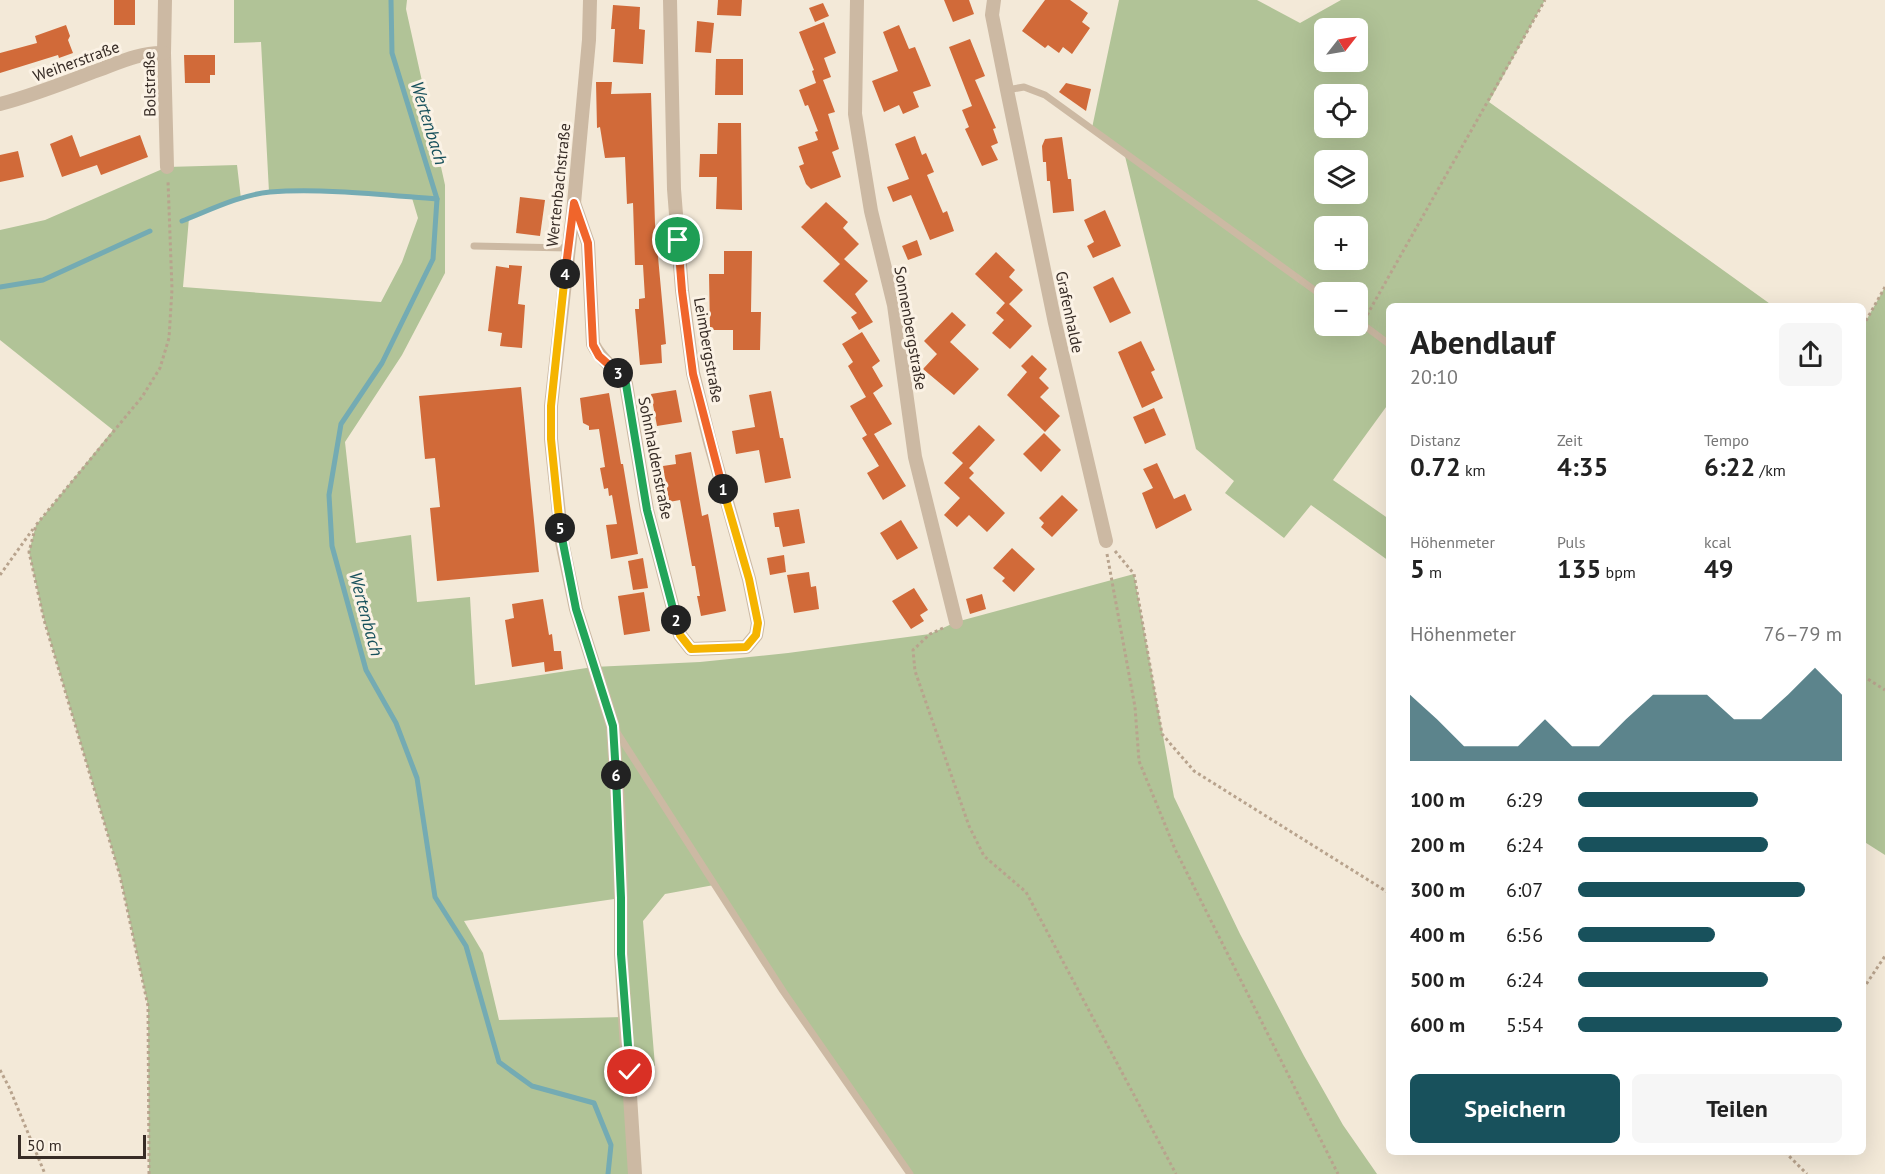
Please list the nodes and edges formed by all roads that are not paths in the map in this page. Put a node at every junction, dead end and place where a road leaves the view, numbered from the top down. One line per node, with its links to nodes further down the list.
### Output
1 (165, 0): 6 (street, Bolstraße)
2 (590, 0): 10 (street, Wertenbachstraße)
3 (670, 0): 18 (street, Leimbergstraße)
4 (857, 0): 17 (street, Sonnenbergstraße)
5 (994, 0): 7 (street)
6 (164, 53): 8 (street, Weiherstraße); 9 (street, Bolstraße)
7 (1007, 90): 13 (lane); 16 (street, Grafenhalde)
8 (0, 104)
9 (167, 167)
10 (574, 203): 12 (street, Wertenbachstraße); 18 (street, Sohnhaldenstraße)
11 (474, 246): 12 (lane)
12 (568, 248): 19 (street, Wertenbachstraße)
13 (1314, 290)
14 (1368, 329): 15 (lane)
15 (1386, 342)
16 (1106, 541)
17 (956, 622)
18 (697, 650)
19 (613, 726): 20 (street, Wertenbachstraße); 21 (lane)
20 (634, 1174)
21 (910, 1174)

